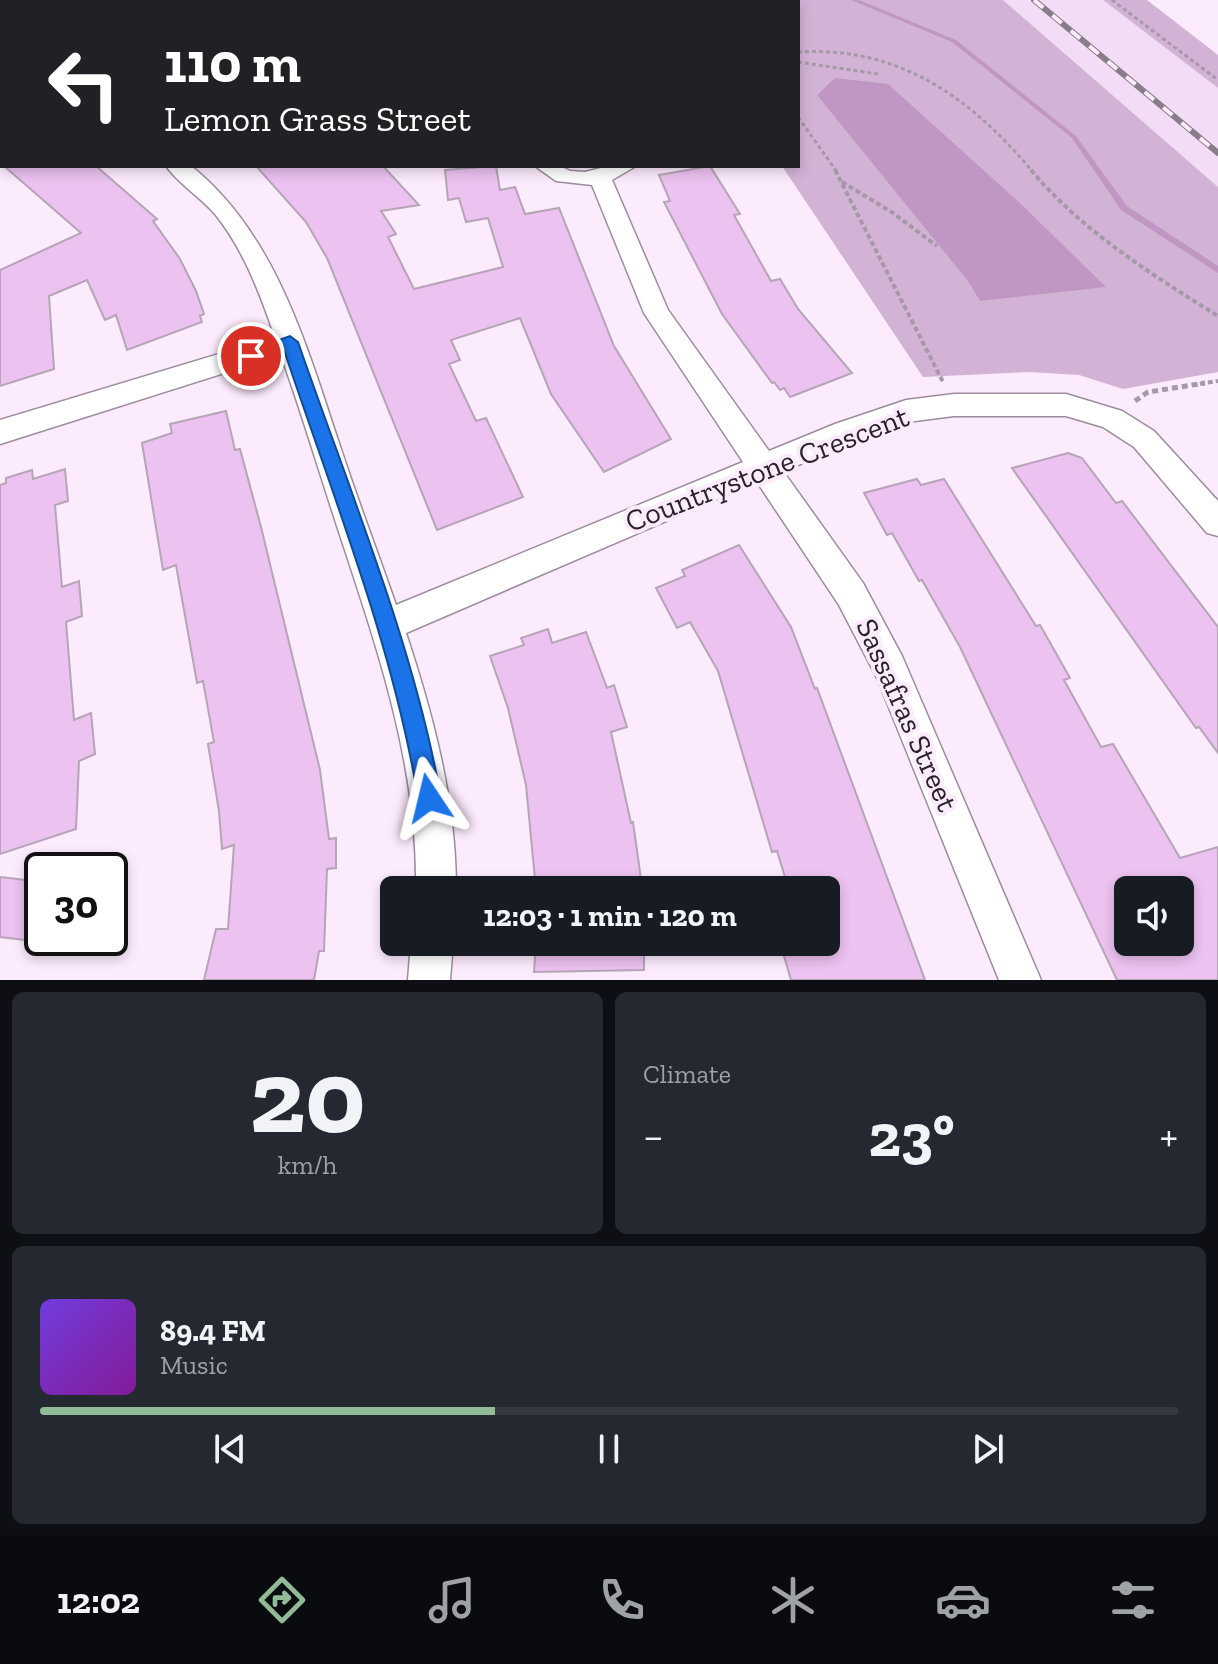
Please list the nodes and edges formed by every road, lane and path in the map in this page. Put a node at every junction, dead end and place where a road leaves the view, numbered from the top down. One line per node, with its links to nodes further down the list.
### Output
1 (1112, 0): 5 (path)
2 (800, 52): 13 (path)
3 (800, 62): 4 (path)
4 (878, 74)
5 (1218, 80)
6 (800, 120): 11 (path)
7 (180, 168): 14 (street)
8 (549, 168): 10 (street)
9 (620, 168): 10 (street)
10 (600, 177): 19 (street, Sassafras Street)
11 (840, 180): 12 (path); 17 (path)
12 (937, 246)
13 (1218, 316)
14 (290, 342): 18 (street); 21 (street)
15 (1218, 381): 16 (path)
16 (1135, 401)
17 (954, 405): 19 (street, Countrystone Crescent); 20 (street, Countrystone Crescent)
18 (0, 432)
19 (764, 466): 21 (street, Countrystone Crescent); 25 (street, Sassafras Street)
20 (1218, 523)
21 (385, 626): 22 (street)
22 (437, 876)
23 (431, 956): 24 (street)
24 (429, 980)
25 (1020, 980)

